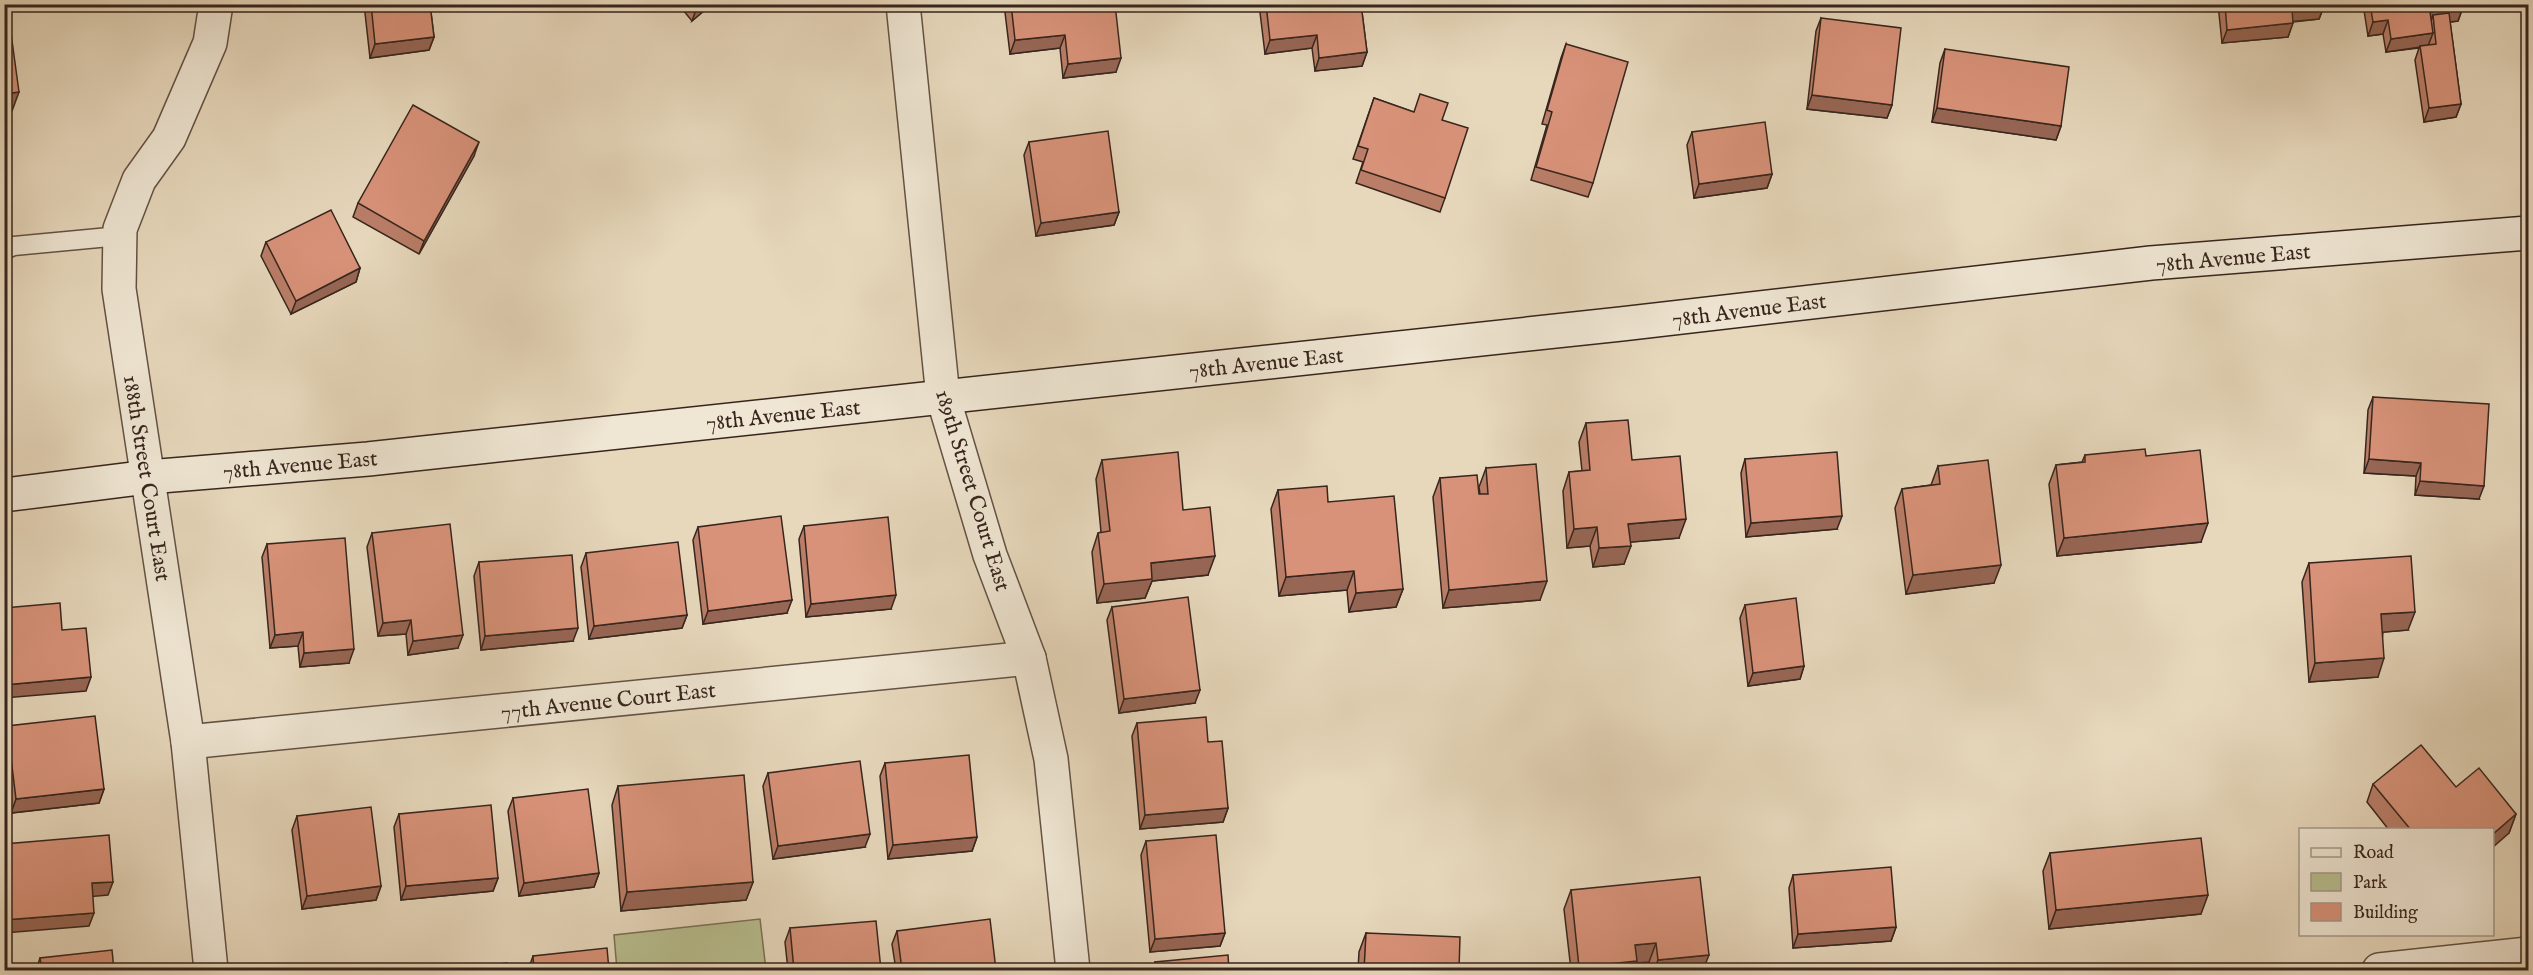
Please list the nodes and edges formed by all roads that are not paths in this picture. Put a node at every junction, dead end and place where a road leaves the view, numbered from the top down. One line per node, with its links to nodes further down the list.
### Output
1 (216, 4): 4 (street, 188th Street Court East)
2 (903, 4): 6 (street, 189th Street Court East)
3 (2529, 233): 6 (street, 78th Avenue East)
4 (120, 236): 5 (lane); 7 (street, 188th Street Court East)
5 (4, 250)
6 (943, 397): 7 (street, 78th Avenue East); 9 (street, 189th Street Court East)
7 (148, 477): 8 (street, 78th Avenue East); 10 (street, 188th Street Court East)
8 (4, 495)
9 (1029, 658): 10 (street, 77th Avenue Court East); 13 (street, 189th Street Court East)
10 (188, 742): 12 (street, 188th Street Court East)
11 (2529, 954): 14 (street)
12 (211, 970)
13 (1074, 970)
14 (2379, 970)

